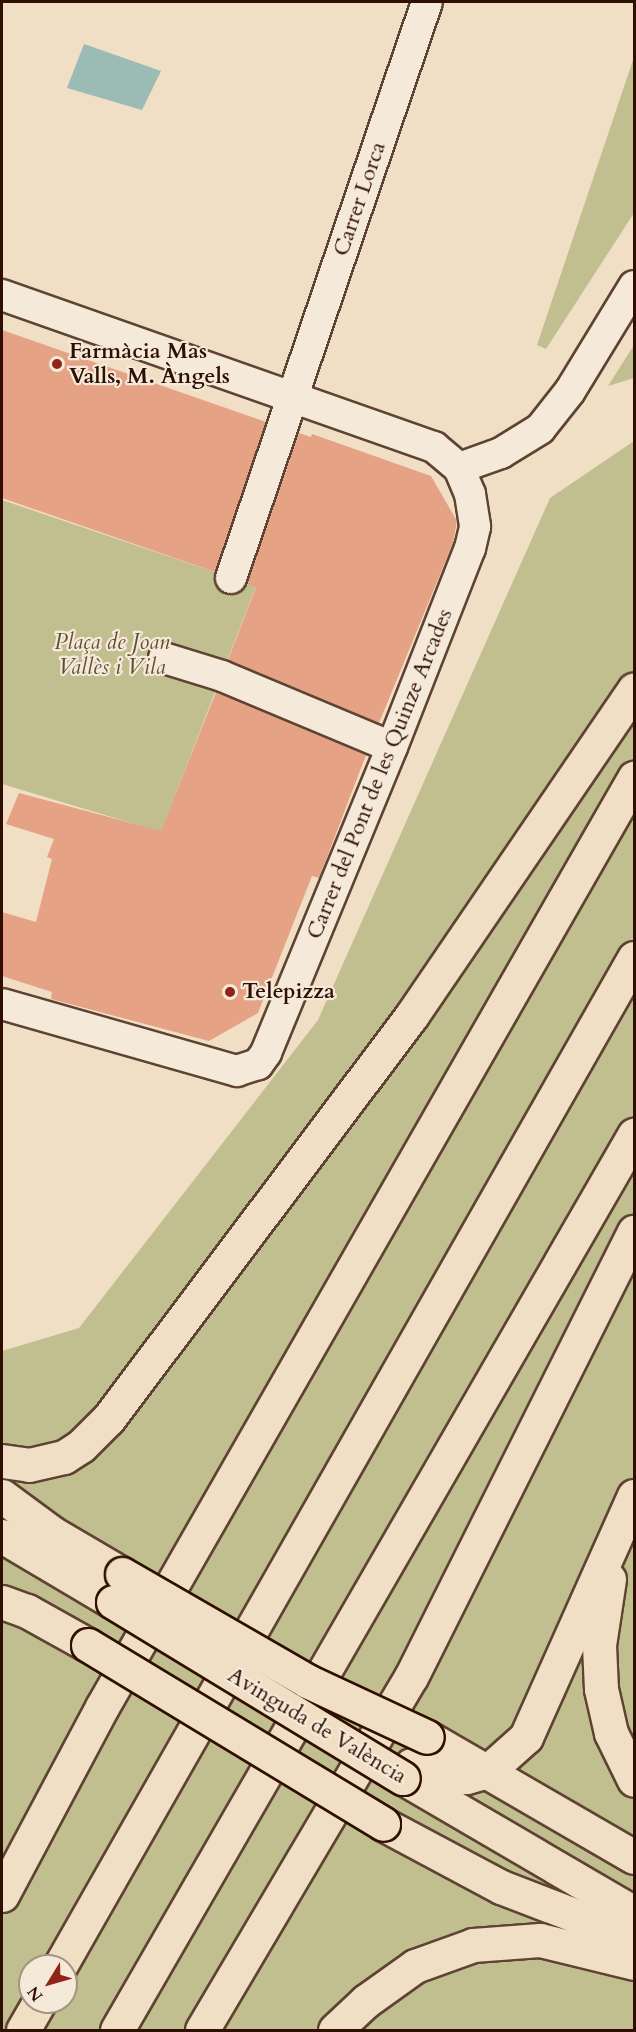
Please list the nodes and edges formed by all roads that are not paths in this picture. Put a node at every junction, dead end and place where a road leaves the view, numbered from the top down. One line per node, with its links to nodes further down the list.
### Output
1 (427, 2): 4 (street, Carrer Lorca)
2 (634, 286): 5 (street)
3 (2, 295): 4 (street)
4 (293, 396): 5 (street); 6 (street, Carrer Lorca)
5 (459, 468): 9 (street, Carrer del Pont de les Quinze Arcades)
6 (231, 578)
7 (164, 658): 9 (street)
8 (634, 689): 15 (main road)
9 (392, 747): 12 (street, Carrer del Pont de les Quinze Arcades)
10 (634, 778): 26 (main road)
11 (634, 958): 32 (main road)
12 (2, 1004)
13 (634, 1135): 36 (main road)
14 (634, 1232): 37 (main road)
15 (2, 1461)
16 (2, 1496): 19 (main road, Avinguda de València)
17 (631, 1504): 23 (main road); 25 (main road)
18 (2, 1514): 19 (main road)
19 (52, 1533): 21 (main road, Avinguda de València)
20 (2, 1536): 21 (main road, Avinguda de València)
21 (117, 1588): 23 (main road, Avinguda de València, bridge); 24 (main road, Avinguda de València, bridge)
22 (2, 1602): 31 (main road, bridge)
23 (488, 1771): 24 (main road); 28 (main road, Avinguda de València)
24 (407, 1772): 30 (main road, Avinguda de València)
25 (634, 1780)
26 (60, 1783): 27 (main road); 29 (main road)
27 (2, 1855)
28 (634, 1857)
29 (2, 1894)
30 (634, 1913)
31 (634, 1938)
32 (67, 1954)
33 (634, 1963): 38 (main road)
34 (32, 2014): 35 (main road)
35 (23, 2031)
36 (117, 2031)
37 (202, 2031)
38 (335, 2031)

